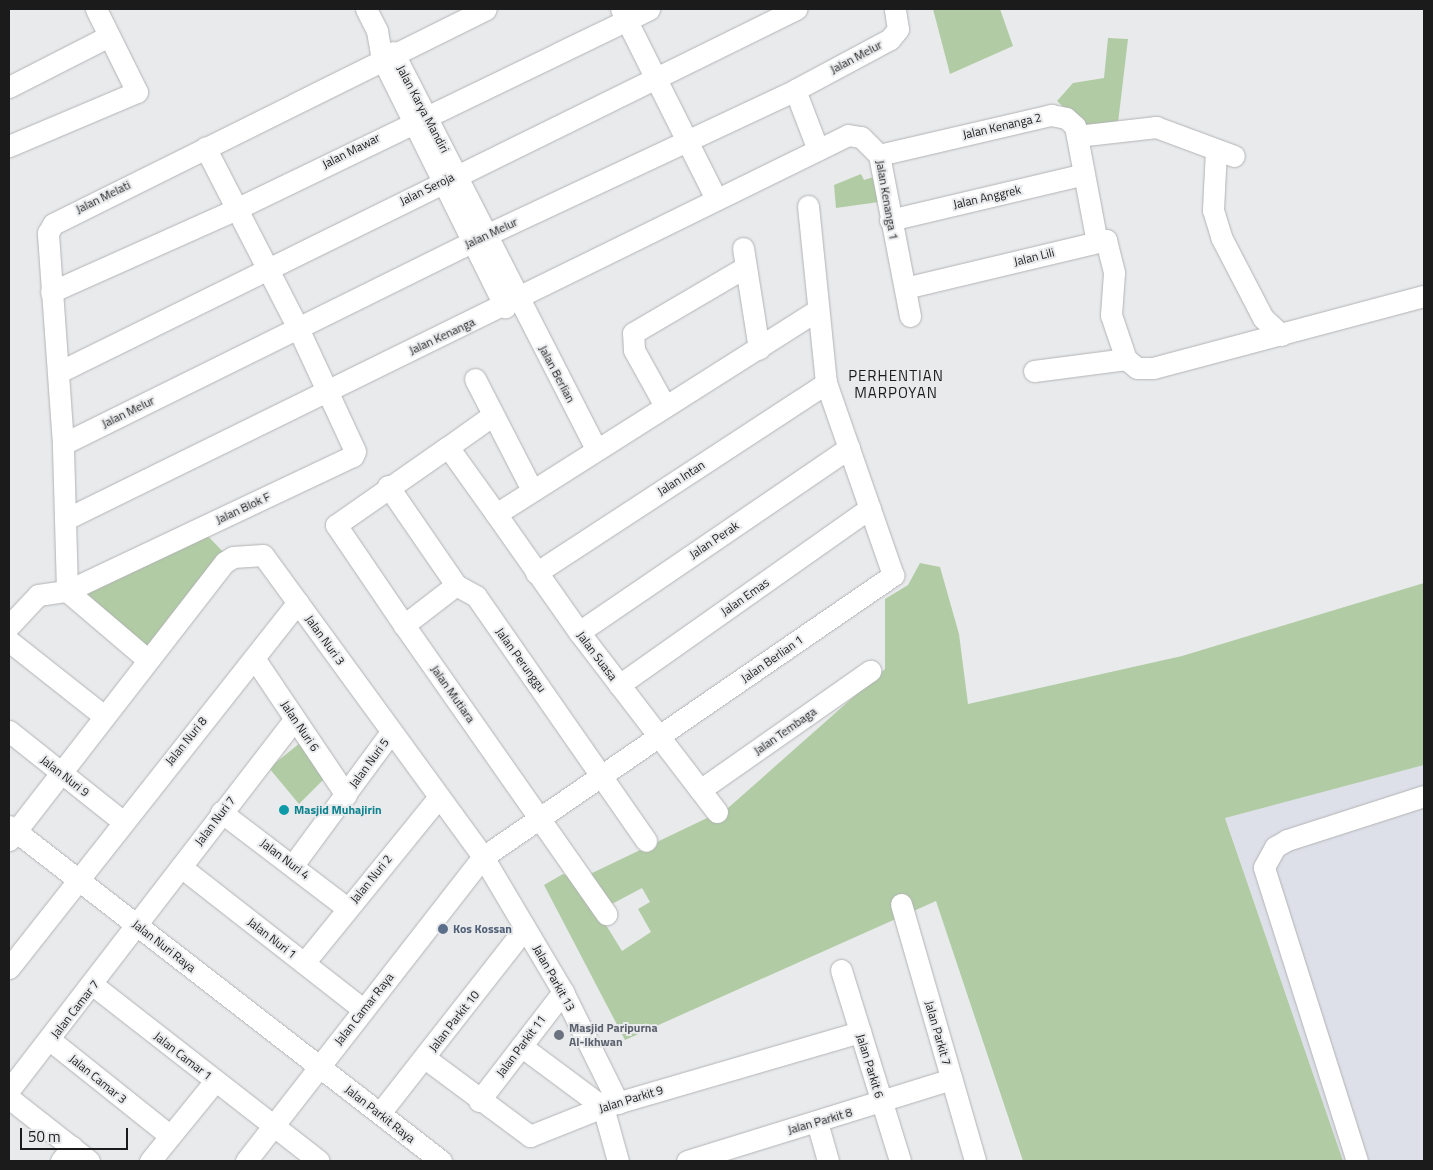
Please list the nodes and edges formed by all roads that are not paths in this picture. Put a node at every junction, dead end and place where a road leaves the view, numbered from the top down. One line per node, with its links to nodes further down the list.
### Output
1 (96, 9): 8 (street)
2 (366, 9): 9 (street, Jalan Berlian)
3 (486, 9): 9 (street, Jalan Melati)
4 (649, 9): 7 (street, Jalan Mawar)
5 (796, 9): 10 (street, Jalan Seroja)
6 (895, 9): 12 (street, Jalan Melur)
7 (623, 14): 10 (street); 13 (street, Jalan Mawar)
8 (110, 36): 11 (street); 16 (street)
9 (390, 54): 13 (street, Jalan Berlian); 17 (street, Jalan Melati)
10 (656, 79): 15 (street); 21 (street, Jalan Seroja)
11 (9, 87)
12 (795, 90): 15 (street, Jalan Melur); 18 (street)
13 (419, 118): 21 (street, Jalan Berlian); 24 (street, Jalan Mawar)
14 (1077, 136): 19 (street, Jalan Kenanga 2); 20 (street, Jalan Kenanga 2); 36 (street)
15 (687, 142): 22 (street); 26 (street, Jalan Melur)
16 (9, 146)
17 (204, 147): 24 (street, Jalan Blok F); 30 (street, Jalan Melati)
18 (818, 150): 19 (street, Jalan Kenanga 1); 22 (street, Jalan Kenanga)
19 (879, 154): 25 (street, Jalan Kenanga 1)
20 (1084, 174): 25 (street, Jalan Anggrek); 27 (street)
21 (451, 178): 26 (street, Jalan Berlian); 28 (street, Jalan Seroja)
22 (716, 199): 32 (street, Jalan Kenanga)
23 (808, 206): 33 (street, Jalan Berlian 1)
24 (234, 210): 28 (street, Jalan Blok F); 30 (street, Jalan Mawar)
25 (890, 220): 29 (street, Jalan Kenanga 1)
26 (480, 238): 32 (street, Jalan Berlian); 35 (street, Jalan Melur)
27 (1096, 242): 29 (street, Jalan Lili); 38 (street)
28 (265, 267): 35 (street, Jalan Blok F); 40 (street, Jalan Seroja)
29 (905, 288): 34 (street, Jalan Kenanga 1)
30 (51, 292): 40 (street, Jalan Melati)
31 (1424, 296): 36 (street)
32 (512, 303): 43 (street, Jalan Kenanga); 48 (street, Jalan Berlian)
33 (816, 311): 37 (street); 42 (street, Jalan Berlian 1)
34 (910, 316)
35 (298, 328): 43 (street, Jalan Blok F); 46 (street, Jalan Melur)
36 (1281, 335): 38 (street)
37 (759, 349): 44 (street); 44 (street)
38 (1126, 359): 39 (street)
39 (1034, 371)
40 (59, 372): 46 (street, Jalan Melati)
41 (475, 378): 45 (street)
42 (826, 383): 49 (street, Jalan Berlian 1); 55 (street, Jalan Intan)
43 (326, 389): 54 (street, Jalan Kenanga); 57 (street, Jalan Blok F)
44 (665, 406): 48 (street)
45 (493, 415): 47 (street); 51 (street)
46 (63, 444): 54 (street, Jalan Melati)
47 (448, 447): 50 (street); 53 (street, Jalan Suasa)
48 (596, 448): 51 (street)
49 (849, 448): 52 (street, Jalan Berlian 1); 61 (street, Jalan Perak)
50 (388, 486): 56 (street, Jalan Perunggu); 59 (street, Jalan Mutiara)
51 (532, 490): 53 (street)
52 (870, 508): 66 (street, Jalan Emas); 71 (street, Jalan Berlian 1)
53 (496, 514): 55 (street, Jalan Suasa)
54 (66, 519): 57 (street, Jalan Melati)
55 (536, 573): 61 (street, Jalan Suasa)
56 (456, 585): 59 (street); 73 (street, Jalan Perunggu)
57 (67, 591): 60 (street, Jalan Blok F); 64 (street)
58 (298, 602): 63 (street, Jalan Nuri 8); 64 (street, Jalan Nuri 3); 70 (street, Jalan Nuri 3)
59 (404, 625): 80 (street, Jalan Mutiara)
60 (9, 626)
61 (579, 632): 66 (street, Jalan Suasa)
62 (9, 640): 67 (street)
63 (254, 658): 68 (street, Jalan Nuri 6); 81 (street, Jalan Nuri 8)
64 (148, 660): 67 (street)
65 (870, 671): 74 (street, Jalan Tembaga)
66 (619, 685): 71 (street, Jalan Suasa)
67 (104, 716): 72 (street)
68 (295, 719): 75 (street, Jalan Nuri 6); 78 (street, Jalan Nuri 7)
69 (9, 731): 72 (street, Jalan Nuri 9)
70 (391, 732): 75 (street, Jalan Nuri 5); 77 (street, Jalan Nuri 3)
71 (660, 736): 73 (street, Jalan Berlian 1); 74 (street)
72 (61, 773): 81 (street, Jalan Nuri 9); 82 (street)
73 (602, 774): 80 (street, Jalan Berlian 1); 83 (street, Jalan Perunggu)
74 (700, 790): 79 (street)
75 (346, 795): 85 (street, Jalan Nuri 5)
76 (1424, 796): 126 (street)
77 (439, 797): 84 (street, Jalan Nuri 3); 89 (street, Jalan Nuri 2)
78 (221, 812): 85 (street, Jalan Nuri 4); 86 (street, Jalan Nuri 7)
79 (717, 812)
80 (540, 816): 84 (street, Jalan Berlian 1); 90 (street, Jalan Mutiara)
81 (122, 821): 87 (street, Jalan Nuri 8)
82 (11, 832): 87 (street, Jalan Nuri Raya)
83 (646, 840)
84 (484, 857): 92 (street, Jalan Parkit 13); 98 (street, Jalan Camar Raya)
85 (293, 865): 89 (street, Jalan Nuri 4)
86 (181, 867): 91 (street, Jalan Nuri 7); 93 (street, Jalan Nuri 1)
87 (76, 881): 91 (street, Jalan Nuri Raya); 94 (street, Jalan Nuri 8)
88 (901, 904): 104 (street, Jalan Parkit 7)
89 (347, 908): 93 (street, Jalan Nuri 2)
90 (606, 914)
91 (137, 925): 96 (street, Jalan Camar 7); 103 (street, Jalan Nuri Raya)
92 (525, 928): 97 (street, Jalan Parkit 13); 102 (street, Jalan Parkit 10)
93 (304, 963): 98 (street, Jalan Nuri 1)
94 (9, 968)
95 (841, 970): 99 (street, Jalan Parkit 6)
96 (93, 985): 100 (street, Jalan Camar 7); 105 (street, Jalan Camar 1)
97 (563, 992): 101 (street, Jalan Parkit 11); 110 (street, Jalan Parkit 13)
98 (363, 1010): 103 (street, Jalan Camar Raya)
99 (860, 1032): 109 (street, Jalan Parkit 6); 110 (street, Jalan Parkit 9)
100 (50, 1040): 106 (street, Jalan Camar 7); 114 (street, Jalan Camar 3)
101 (521, 1046): 108 (street, Jalan Parkit 11); 110 (street)
102 (425, 1058): 108 (street, Jalan Parkit 9); 111 (street, Jalan Parkit 10)
103 (319, 1066): 111 (street, Jalan Parkit Raya); 113 (street, Jalan Camar Raya)
104 (952, 1079): 109 (street, Jalan Parkit 8); 125 (street, Jalan Parkit 7)
105 (215, 1081): 113 (street, Jalan Camar 1); 114 (street)
106 (9, 1090)
107 (9, 1098): 115 (street)
108 (479, 1101): 110 (street, Jalan Parkit 9)
109 (882, 1104): 112 (street, Jalan Parkit 8); 124 (street, Jalan Parkit 6)
110 (610, 1105): 121 (street, Jalan Parkit 13)
111 (380, 1113): 120 (street, Jalan Parkit Raya)
112 (817, 1122): 122 (street, Jalan Parkit 8); 123 (street)
113 (275, 1125): 118 (street, Jalan Camar Raya); 119 (street, Jalan Camar 1)
114 (169, 1135): 117 (street)
115 (67, 1154): 116 (street)
116 (90, 1161)
117 (150, 1161)
118 (246, 1161)
119 (319, 1161)
120 (441, 1161)
121 (618, 1161)
122 (687, 1161)
123 (828, 1161)
124 (900, 1161)
125 (975, 1161)
126 (1357, 1161)

